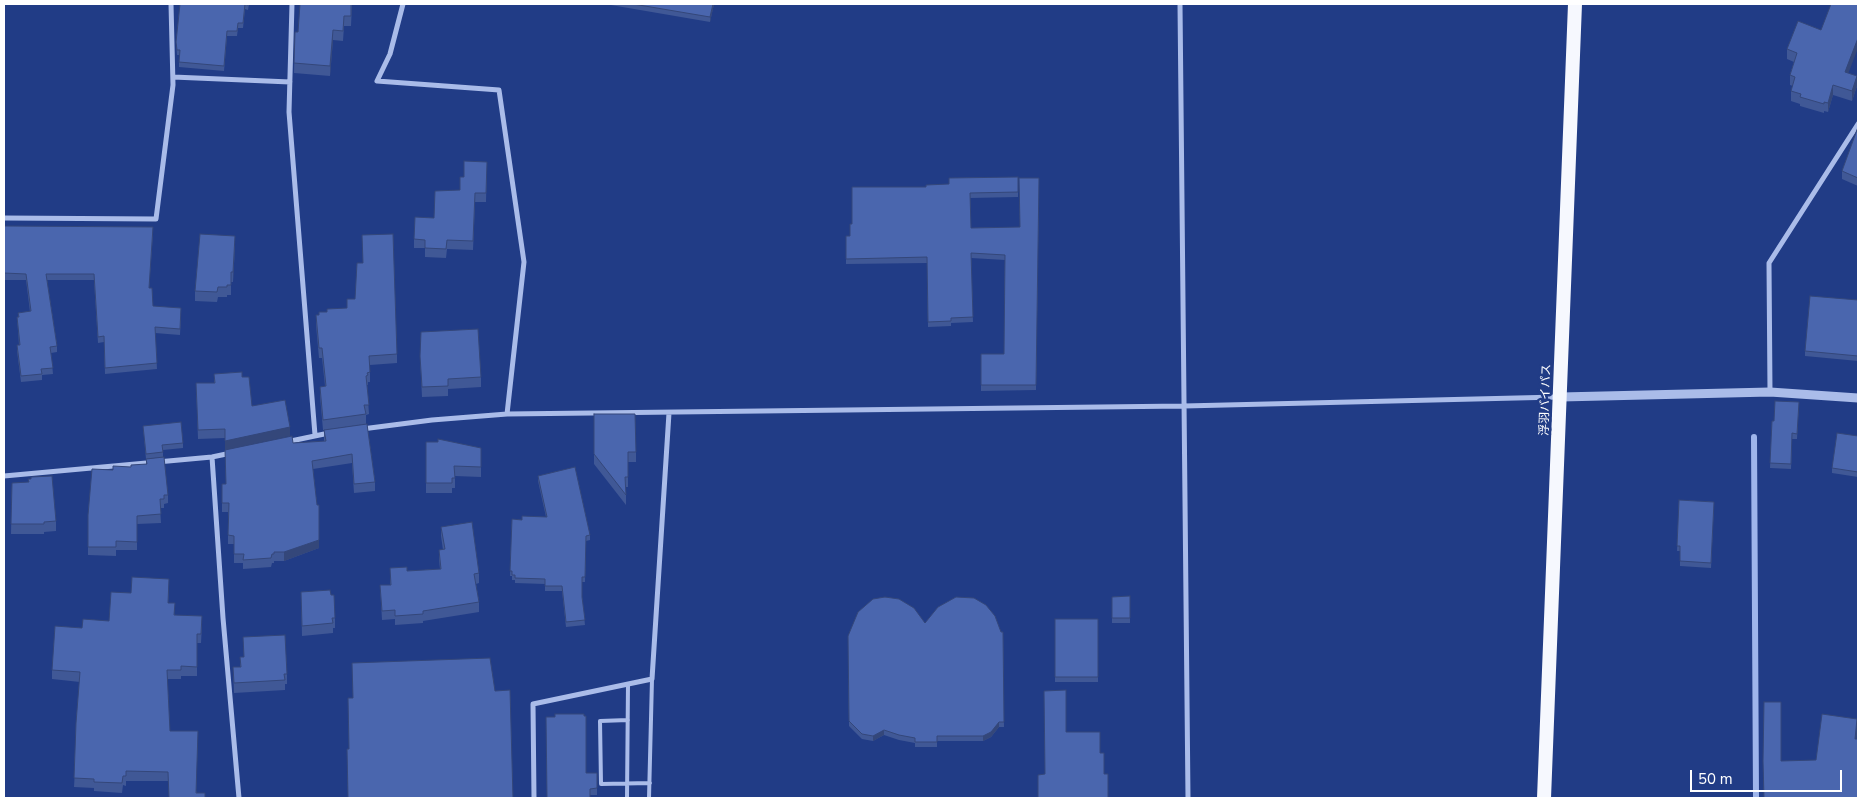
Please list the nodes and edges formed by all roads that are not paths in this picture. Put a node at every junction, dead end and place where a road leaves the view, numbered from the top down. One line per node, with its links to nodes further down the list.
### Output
1 (171, 4): 6 (street)
2 (292, 4): 7 (street)
3 (403, 4): 15 (street)
4 (1180, 4): 13 (street)
5 (1575, 4): 11 (highway, 浮羽バイパス)
6 (172, 77): 7 (street); 9 (street)
7 (290, 82): 18 (street)
8 (1858, 124): 10 (street)
9 (4, 218)
10 (1770, 392): 11 (street); 12 (street)
11 (1561, 397): 13 (street); 33 (highway, 浮羽バイパス)
12 (1858, 398)
13 (1184, 406): 14 (street); 32 (street)
14 (669, 413): 15 (street); 23 (street)
15 (507, 414): 16 (street)
16 (354, 430)
17 (334, 433): 18 (street)
18 (314, 435): 19 (street)
19 (277, 443)
20 (240, 451): 21 (street)
21 (212, 457): 22 (street); 28 (street)
22 (4, 476)
23 (652, 679): 24 (street); 27 (lane)
24 (628, 684): 25 (lane); 29 (street)
25 (628, 720): 26 (lane); 26 (lane)
26 (628, 783): 27 (lane); 30 (lane)
27 (650, 783): 31 (lane)
28 (239, 798)
29 (534, 798)
30 (627, 798)
31 (649, 798)
32 (1188, 798)
33 (1544, 798)

